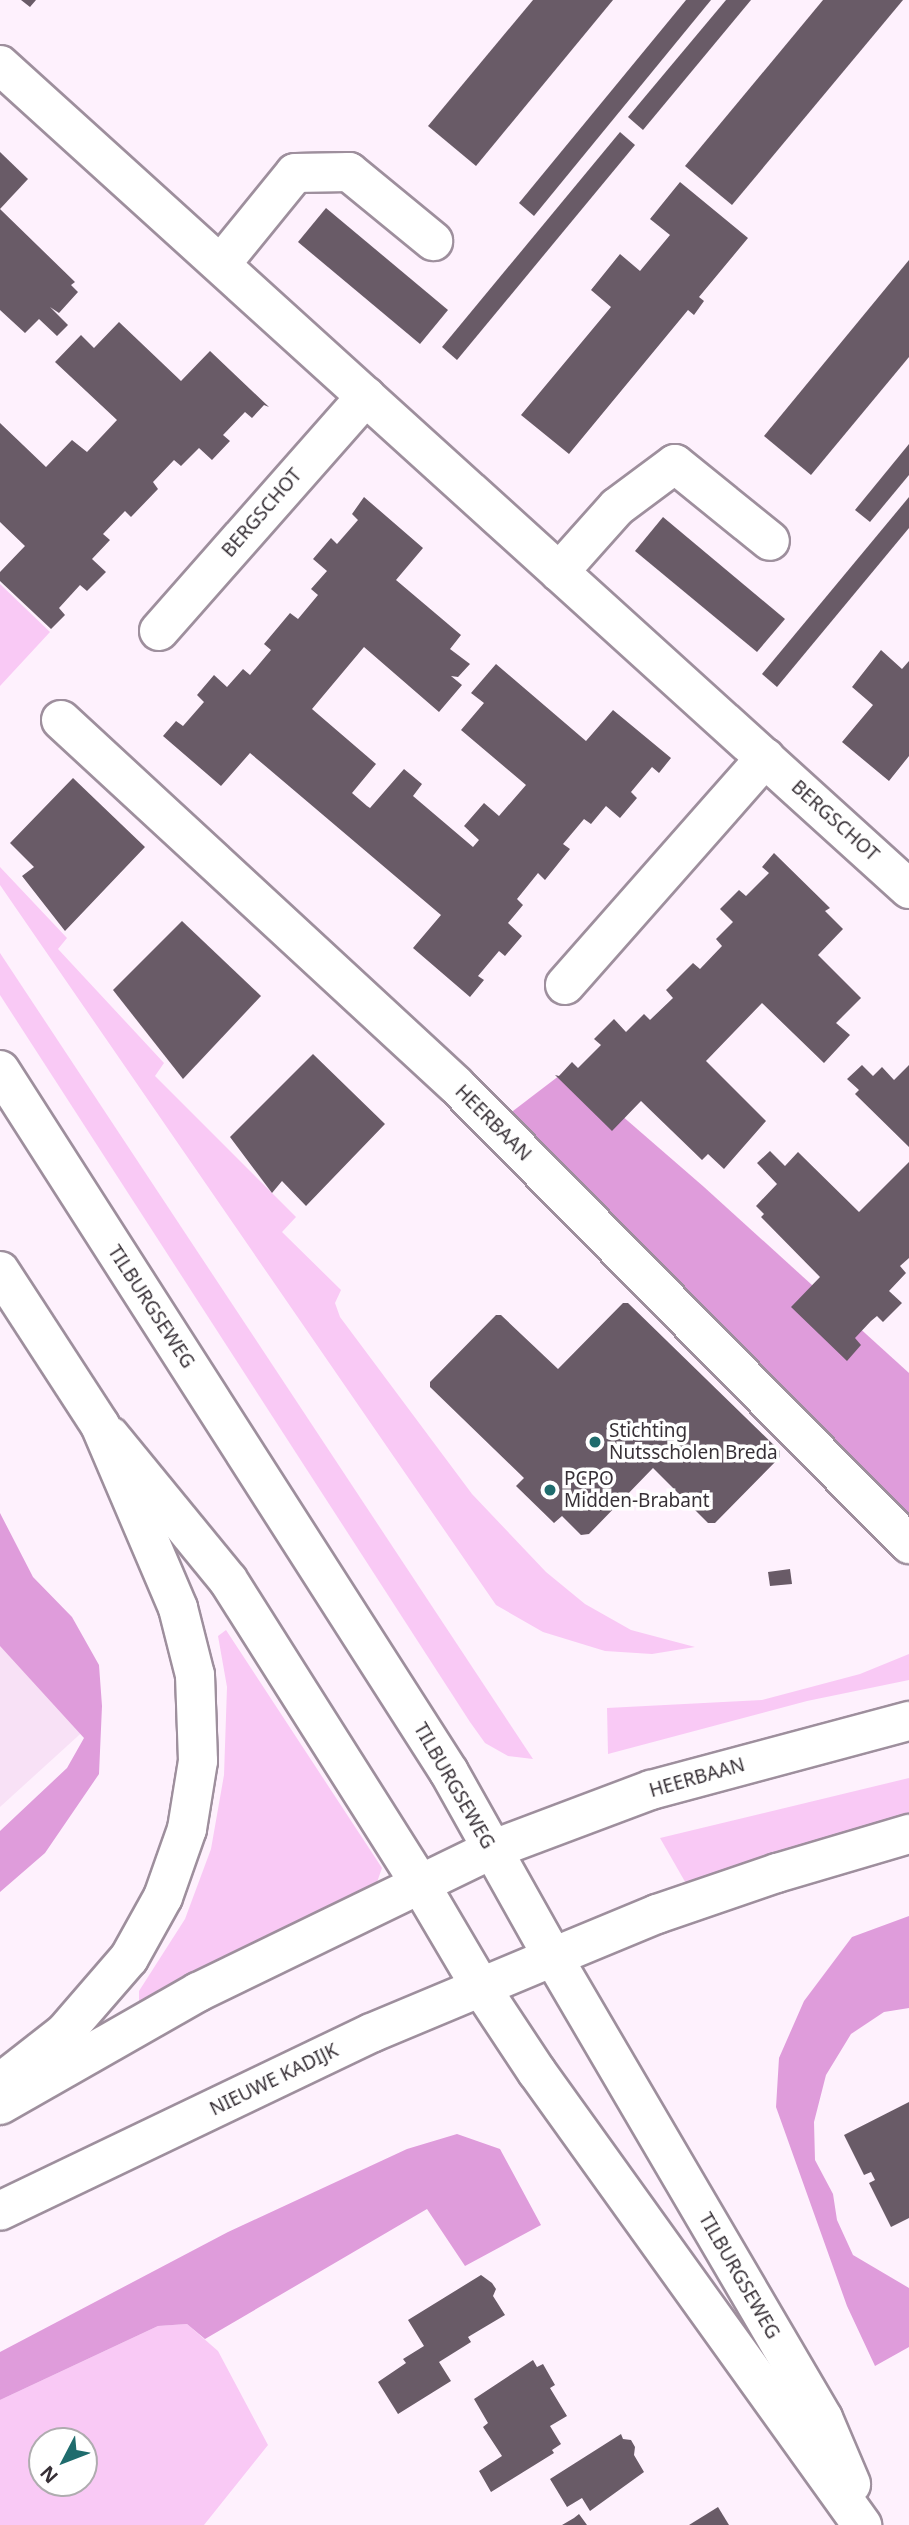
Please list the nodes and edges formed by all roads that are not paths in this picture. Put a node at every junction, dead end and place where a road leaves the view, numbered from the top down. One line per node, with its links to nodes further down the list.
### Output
1 (0, 65): 3 (street, BERGSCHOT)
2 (433, 241): 3 (street)
3 (221, 264): 4 (street, BERGSCHOT)
4 (366, 396): 6 (street, BERGSCHOT); 7 (street, BERGSCHOT)
5 (769, 541): 6 (street)
6 (559, 572): 9 (street, BERGSCHOT)
7 (159, 631)
8 (61, 720): 15 (street, HEERBAAN)
9 (765, 758): 10 (street, BERGSCHOT); 11 (street)
10 (908, 884)
11 (565, 985)
12 (0, 1070): 18 (street, TILBURGSEWEG)
13 (0, 1271): 14 (street, TILBURGSEWEG)
14 (100, 1425): 19 (street, TILBURGSEWEG); 22 (street, TILBURGSEWEG)
15 (909, 1544)
16 (909, 1721): 18 (street, HEERBAAN)
17 (909, 1834): 20 (street)
18 (491, 1850): 19 (street); 20 (street, TILBURGSEWEG)
19 (420, 1884): 21 (street, TILBURGSEWEG); 23 (street)
20 (553, 1957): 21 (street, NIEUWE KADIJK); 26 (street, TILBURGSEWEG)
21 (480, 1986): 24 (street, NIEUWE KADIJK); 25 (street, TILBURGSEWEG)
22 (0, 2083)
23 (0, 2105)
24 (0, 2211)
25 (862, 2525)
26 (868, 2525)

